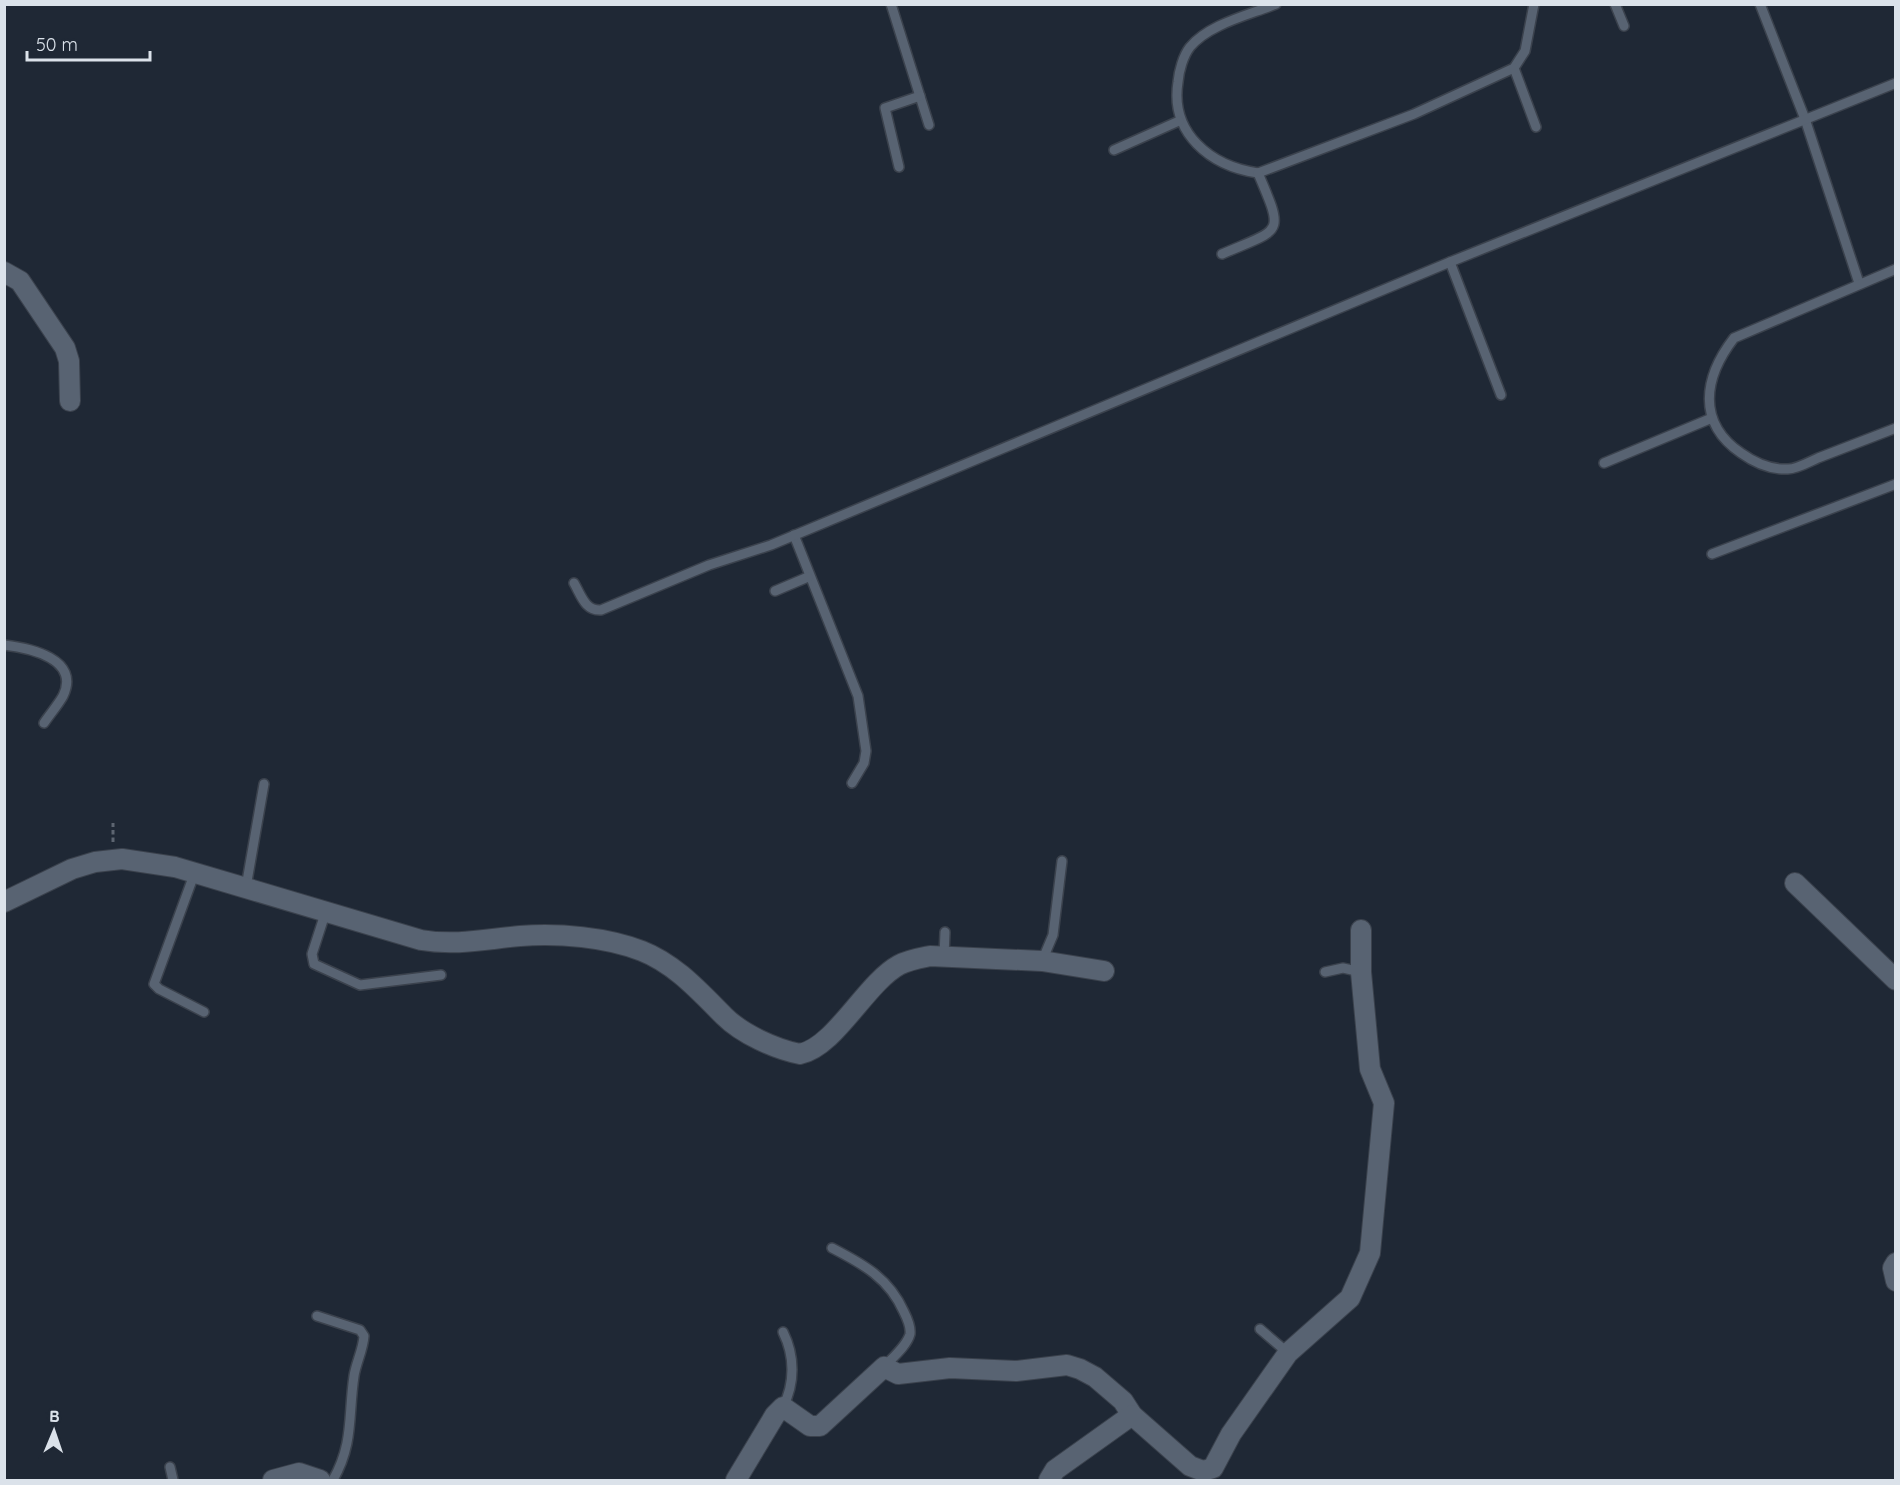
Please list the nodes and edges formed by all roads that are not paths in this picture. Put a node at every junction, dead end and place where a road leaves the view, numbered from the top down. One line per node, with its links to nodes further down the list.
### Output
1 (891, 4): 9 (lane)
2 (1276, 4): 11 (lane)
3 (1534, 4): 7 (lane)
4 (1615, 4): 6 (lane)
5 (1760, 4): 10 (lane)
6 (1624, 26)
7 (1514, 68): 13 (lane); 16 (lane)
8 (1896, 82): 10 (lane)
9 (920, 96): 12 (lane); 15 (lane)
10 (1805, 119): 18 (lane); 21 (lane)
11 (1179, 121): 14 (lane); 16 (lane)
12 (929, 125)
13 (1536, 127)
14 (1114, 150)
15 (899, 167)
16 (1258, 173): 17 (lane)
17 (1222, 254)
18 (1450, 262): 22 (lane); 28 (lane)
19 (1896, 269): 21 (lane)
20 (4, 272): 23 (street)
21 (1859, 283): 24 (lane)
22 (1501, 395)
23 (70, 400)
24 (1712, 418): 25 (lane); 26 (lane)
25 (1896, 428)
26 (1604, 463)
27 (1896, 484): 29 (lane)
28 (794, 535): 30 (lane); 31 (lane)
29 (1712, 554)
30 (808, 577): 32 (lane); 35 (lane)
31 (574, 583)
32 (775, 591)
33 (4, 645): 34 (lane)
34 (44, 723)
35 (852, 783)
36 (264, 784): 40 (lane)
37 (1062, 861): 46 (lane)
38 (195, 872): 40 (street); 41 (street); 52 (lane)
39 (1795, 883): 51 (street)
40 (246, 886): 42 (street)
41 (4, 902)
42 (326, 911): 45 (street); 50 (lane)
43 (1361, 930): 49 (street)
44 (945, 932): 45 (lane)
45 (944, 956): 46 (street)
46 (1042, 961): 47 (street)
47 (1104, 971)
48 (1325, 972): 49 (lane)
49 (1361, 972): 59 (street)
50 (441, 975)
51 (1896, 980)
52 (204, 1012)
53 (832, 1248): 60 (lane)
54 (1896, 1263): 55 (street)
55 (1896, 1281)
56 (317, 1316): 67 (lane)
57 (1260, 1329): 59 (lane)
58 (783, 1332): 61 (lane)
59 (1288, 1353): 62 (street)
60 (884, 1367): 61 (street); 62 (street)
61 (783, 1407): 68 (street)
62 (1132, 1415): 69 (street)
63 (170, 1467): 64 (lane)
64 (173, 1480)
65 (273, 1480): 66 (street)
66 (320, 1480)
67 (333, 1480)
68 (736, 1480)
69 (1049, 1480)

